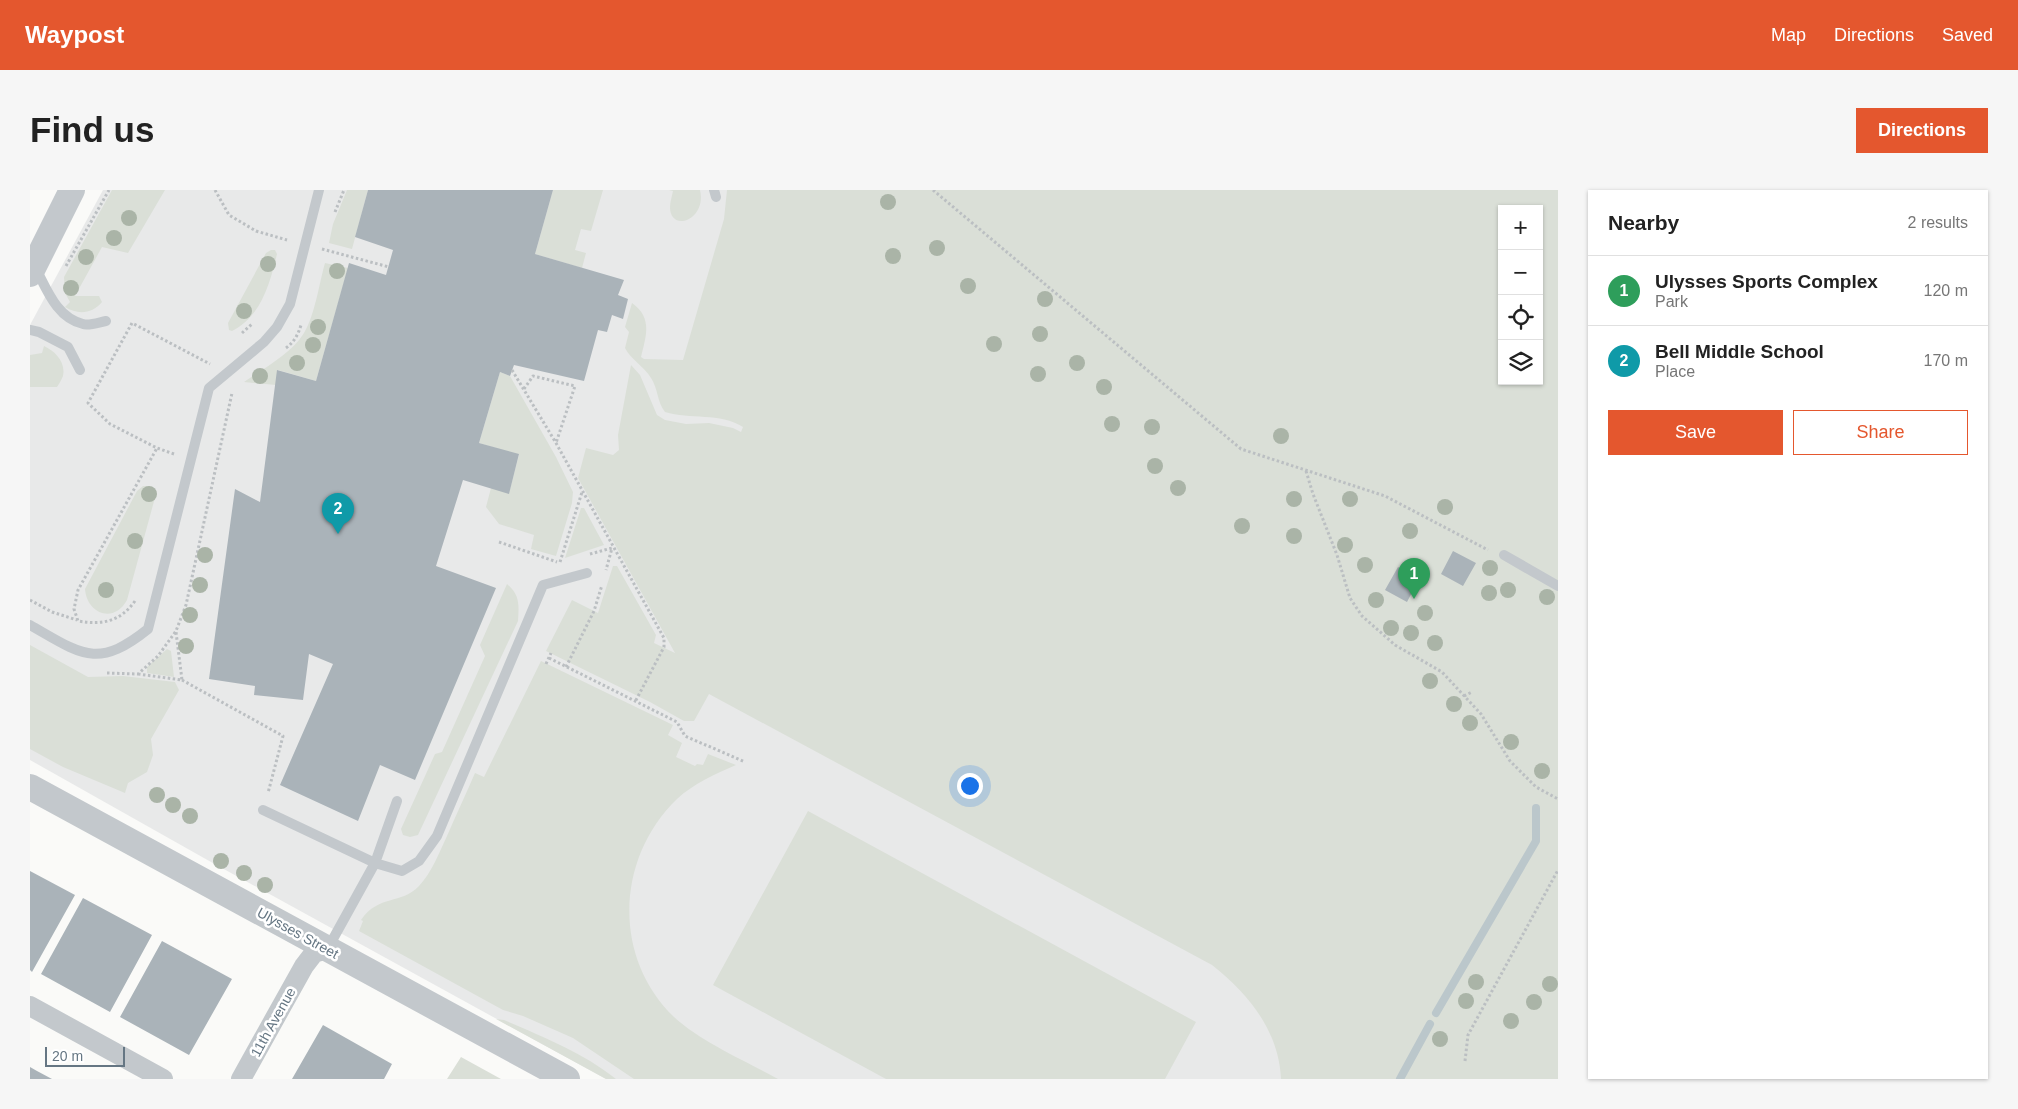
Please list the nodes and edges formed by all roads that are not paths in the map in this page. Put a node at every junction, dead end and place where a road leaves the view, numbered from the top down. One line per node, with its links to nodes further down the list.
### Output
1 (72, 190): 3 (street)
2 (319, 190): 10 (lane)
3 (32, 270): 4 (lane)
4 (106, 321)
5 (30, 330): 6 (lane)
6 (80, 370)
7 (1504, 556): 9 (lane)
8 (587, 573): 14 (lane)
9 (1558, 586)
10 (30, 625)
11 (30, 787): 15 (street, Ulysses Street)
12 (397, 801): 14 (lane)
13 (263, 810): 14 (lane)
14 (375, 864): 15 (lane)
15 (328, 949): 18 (street, 11th Avenue); 19 (street, Ulysses Street)
16 (30, 1006): 17 (street)
17 (163, 1079)
18 (241, 1079)
19 (567, 1079)

